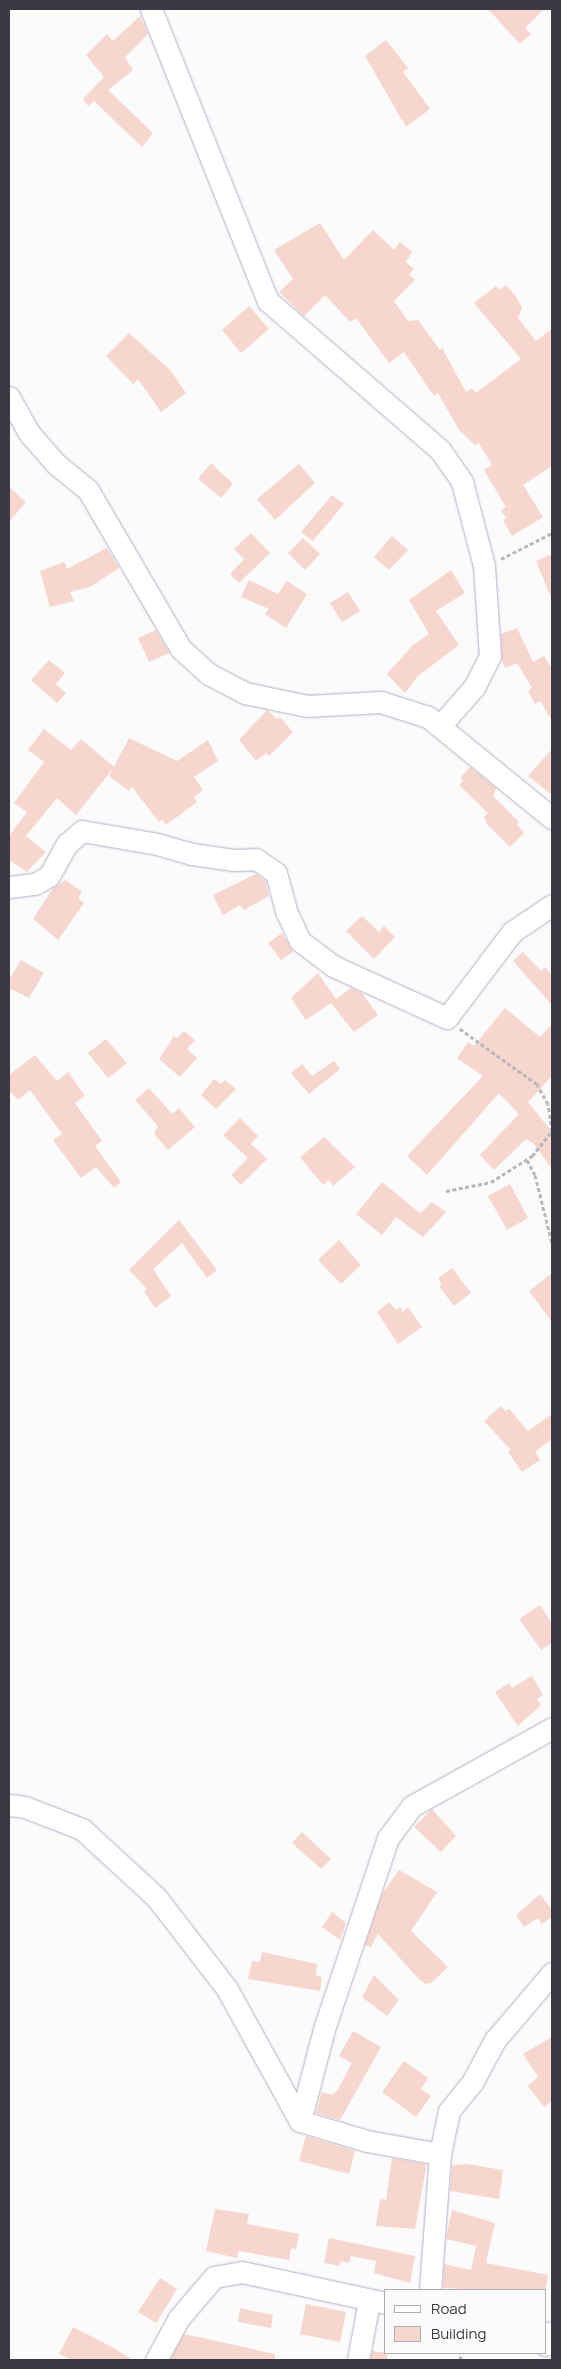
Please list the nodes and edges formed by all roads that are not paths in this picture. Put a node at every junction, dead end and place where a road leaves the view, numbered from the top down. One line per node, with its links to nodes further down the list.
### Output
1 (152, 9): 3 (street)
2 (9, 397): 3 (street)
3 (440, 726): 4 (street)
4 (552, 818)
5 (9, 887): 6 (street)
6 (552, 906)
7 (552, 1728): 10 (street)
8 (9, 1805): 10 (street)
9 (552, 1973): 11 (street)
10 (300, 2122): 11 (street)
11 (440, 2154): 12 (street)
12 (430, 2289)
13 (377, 2302): 14 (street); 15 (street)
14 (156, 2360)
15 (358, 2360)

